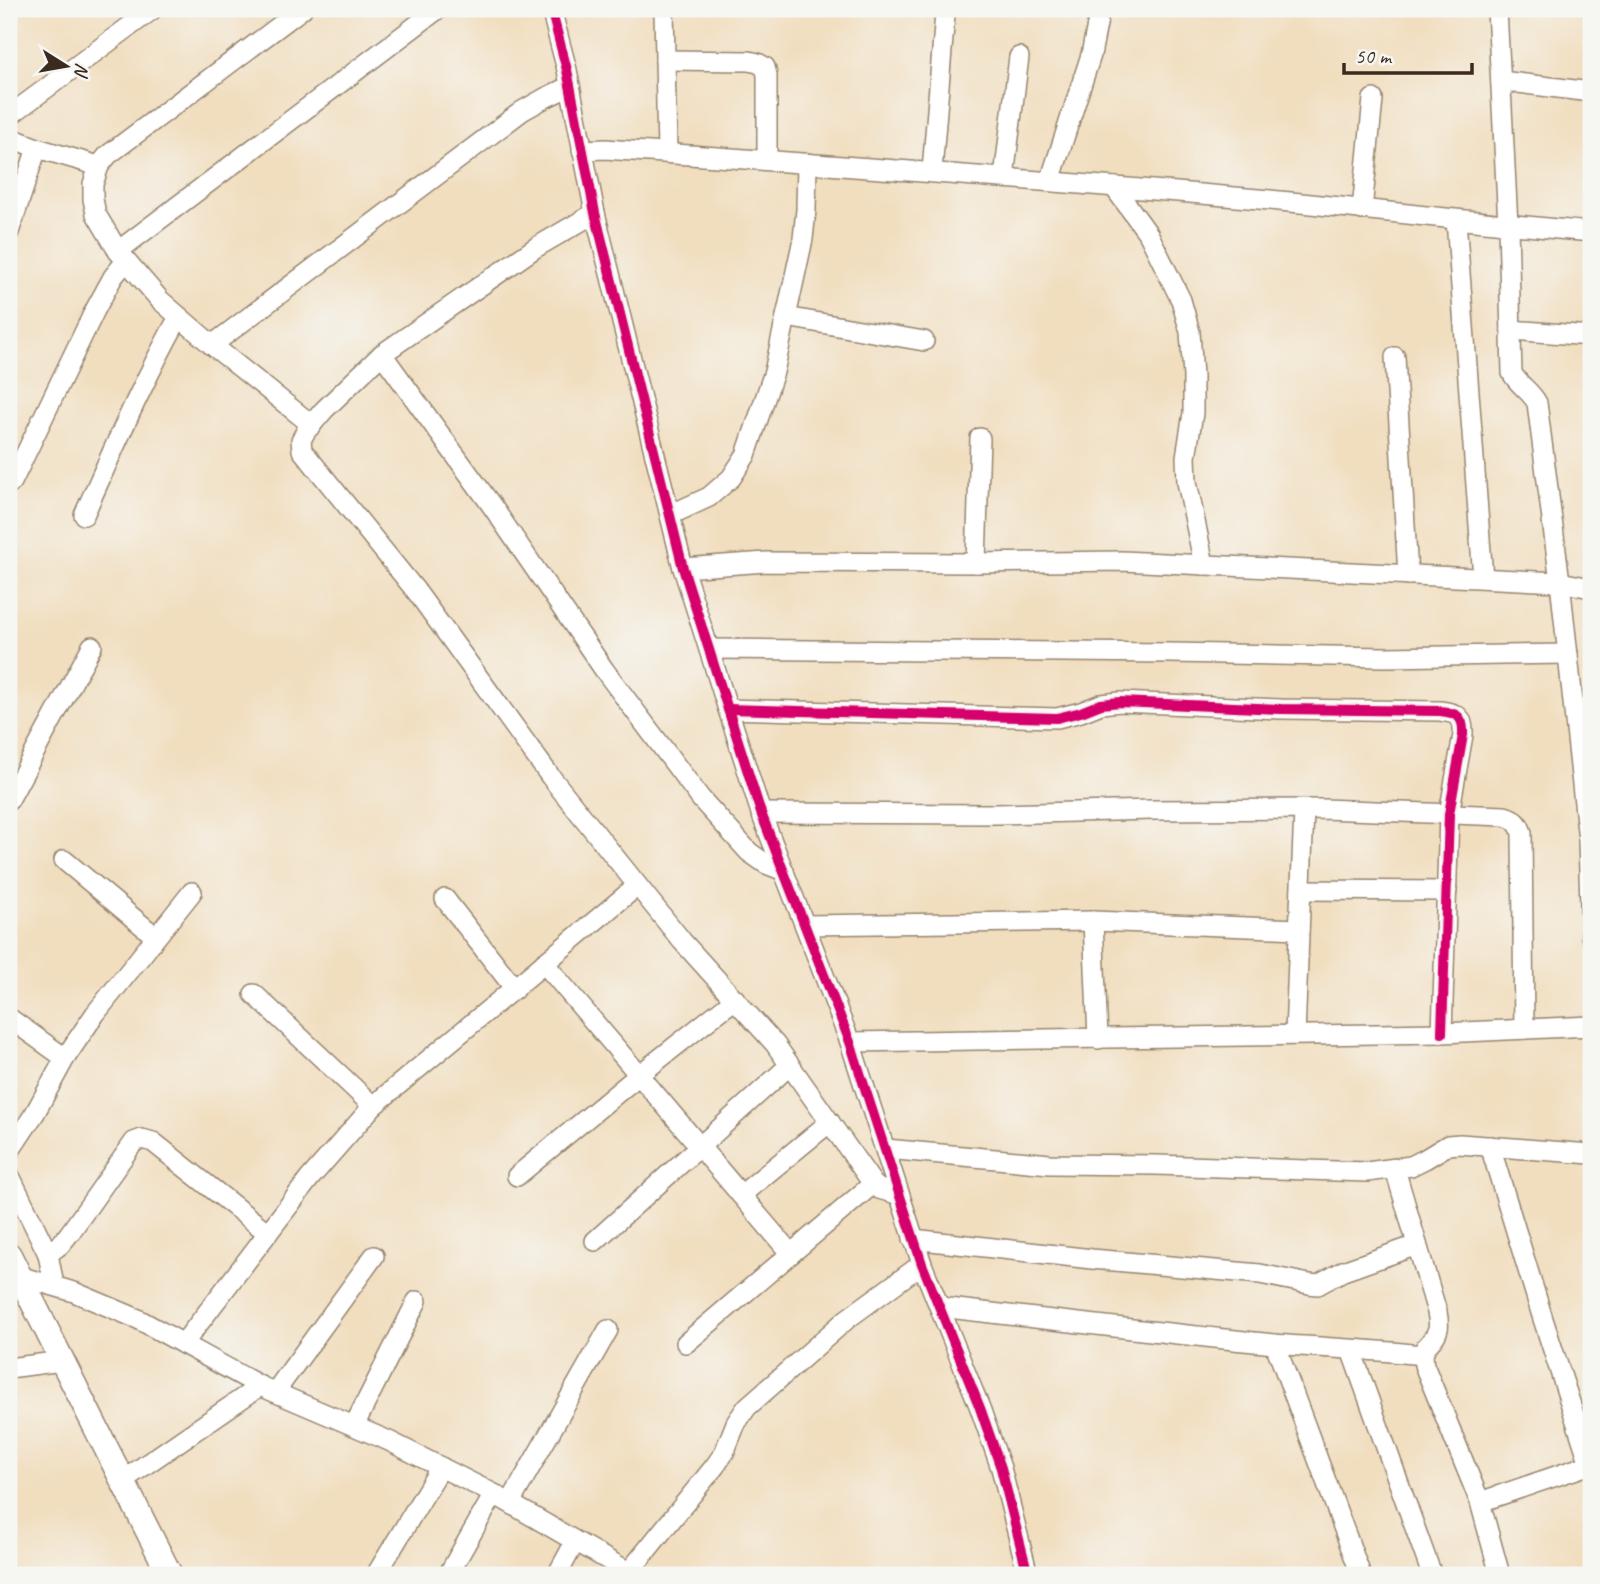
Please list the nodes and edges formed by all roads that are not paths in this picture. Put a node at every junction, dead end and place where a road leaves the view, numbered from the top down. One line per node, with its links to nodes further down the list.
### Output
1 (153, 9): 15 (street)
2 (302, 9): 22 (street)
3 (438, 9): 33 (street)
4 (551, 9): 12 (street)
5 (664, 9): 10 (street)
6 (1100, 9): 25 (street)
7 (1497, 9): 11 (street)
8 (945, 14): 23 (street)
9 (1019, 57): 24 (street)
10 (665, 60): 19 (street); 20 (street)
11 (1501, 81): 13 (street); 30 (street)
12 (570, 86): 18 (street); 39 (street)
13 (1591, 92)
14 (1373, 99): 27 (street)
15 (9, 116)
16 (9, 137): 17 (street)
17 (37, 148): 22 (street); 31 (street)
18 (582, 150): 19 (street); 28 (street)
19 (667, 153): 20 (street)
20 (767, 160): 21 (street)
21 (807, 163): 23 (street); 35 (street)
22 (99, 166): 33 (street)
23 (932, 171): 24 (street)
24 (1004, 177): 25 (street)
25 (1050, 181): 26 (street)
26 (1114, 187): 27 (street); 48 (street)
27 (1362, 210): 29 (street)
28 (595, 213): 40 (street); 46 (street)
29 (1456, 220): 30 (street); 51 (street)
30 (1508, 225): 32 (street); 36 (street)
31 (9, 232)
32 (1591, 232)
33 (122, 256): 34 (street); 44 (street)
34 (179, 317): 39 (street); 45 (street)
35 (786, 317): 38 (street); 46 (street)
36 (1511, 330): 37 (street); 52 (street)
37 (1591, 336)
38 (924, 341)
39 (212, 345): 42 (street)
40 (382, 354): 42 (street); 63 (street)
41 (1395, 357): 50 (street)
42 (312, 425): 64 (street)
43 (981, 438): 47 (street)
44 (12, 482)
45 (84, 515)
46 (670, 515): 49 (street)
47 (976, 563): 48 (street); 49 (street)
48 (1204, 565): 50 (street)
49 (683, 568): 55 (street)
50 (1408, 575): 51 (street)
51 (1483, 578): 52 (street)
52 (1560, 582): 53 (street); 56 (street)
53 (1591, 588)
54 (92, 646): 58 (street)
55 (709, 649): 56 (street); 57 (street)
56 (1568, 654): 73 (street)
57 (728, 709): 60 (street); 61 (street)
58 (9, 800)
59 (1304, 810): 60 (street); 61 (street); 65 (street)
60 (761, 813): 63 (street)
61 (1449, 814): 66 (street); 80 (street)
62 (64, 860): 72 (street)
63 (784, 871): 70 (street)
64 (637, 886): 74 (street); 77 (street)
65 (1301, 890): 66 (street); 71 (street)
66 (1447, 891): 81 (street)
67 (192, 892): 72 (street)
68 (445, 899): 75 (street)
69 (1093, 921): 70 (street); 71 (street); 83 (street)
70 (805, 925): 84 (street)
71 (1299, 929): 82 (street)
72 (156, 937): 85 (street)
73 (1591, 937)
74 (544, 964): 75 (street); 87 (street)
75 (515, 989): 88 (street)
76 (254, 994): 88 (street)
77 (735, 999): 86 (street); 87 (street)
78 (9, 1018): 85 (street)
79 (1591, 1026): 80 (street)
80 (1524, 1029): 81 (street)
81 (1441, 1033): 82 (street)
82 (1295, 1035): 83 (street)
83 (1098, 1039): 84 (street)
84 (850, 1042): 92 (street)
85 (65, 1059): 93 (street)
86 (790, 1065): 89 (street); 90 (street)
87 (639, 1074): 90 (street); 97 (street)
88 (373, 1106): 101 (street)
89 (830, 1122): 98 (street); 99 (street)
90 (699, 1146): 99 (street); 103 (street)
91 (1490, 1146): 94 (street); 95 (street); 123 (street)
92 (886, 1149): 95 (street); 100 (street)
93 (9, 1152)
94 (1591, 1154)
95 (1395, 1169): 104 (street)
96 (9, 1174): 105 (street)
97 (517, 1176)
98 (873, 1184): 100 (street); 106 (street)
99 (741, 1195): 106 (street)
100 (900, 1195): 102 (street)
101 (268, 1233): 105 (street); 115 (street)
102 (913, 1238): 104 (street); 108 (street)
103 (595, 1241)
104 (1418, 1245): 118 (street)
105 (48, 1254): 110 (street)
106 (791, 1254): 114 (street)
107 (374, 1256): 121 (street)
108 (922, 1264): 112 (street); 129 (street)
109 (14, 1265): 110 (street); 119 (main road)
110 (54, 1286): 115 (street)
111 (417, 1301): 122 (street)
112 (940, 1307): 116 (street); 134 (street)
113 (608, 1330): 126 (street)
114 (686, 1343)
115 (183, 1344): 121 (street)
116 (1275, 1344): 117 (street); 135 (street)
117 (1351, 1350): 118 (street); 136 (street)
118 (1422, 1355): 127 (street)
119 (62, 1361): 120 (street); 125 (main road)
120 (9, 1368)
121 (268, 1389): 122 (street); 125 (street)
122 (354, 1426): 124 (street)
123 (1591, 1465): 127 (street)
124 (441, 1467): 126 (street); 131 (street)
125 (122, 1481): 130 (main road)
126 (502, 1499): 128 (street); 132 (street)
127 (1480, 1502): 137 (street)
128 (575, 1542): 129 (street); 133 (street)
129 (632, 1574)
130 (170, 1575)
131 (376, 1575)
132 (448, 1575)
133 (557, 1575)
134 (1028, 1575)
135 (1362, 1575)
136 (1432, 1575)
137 (1500, 1575)

